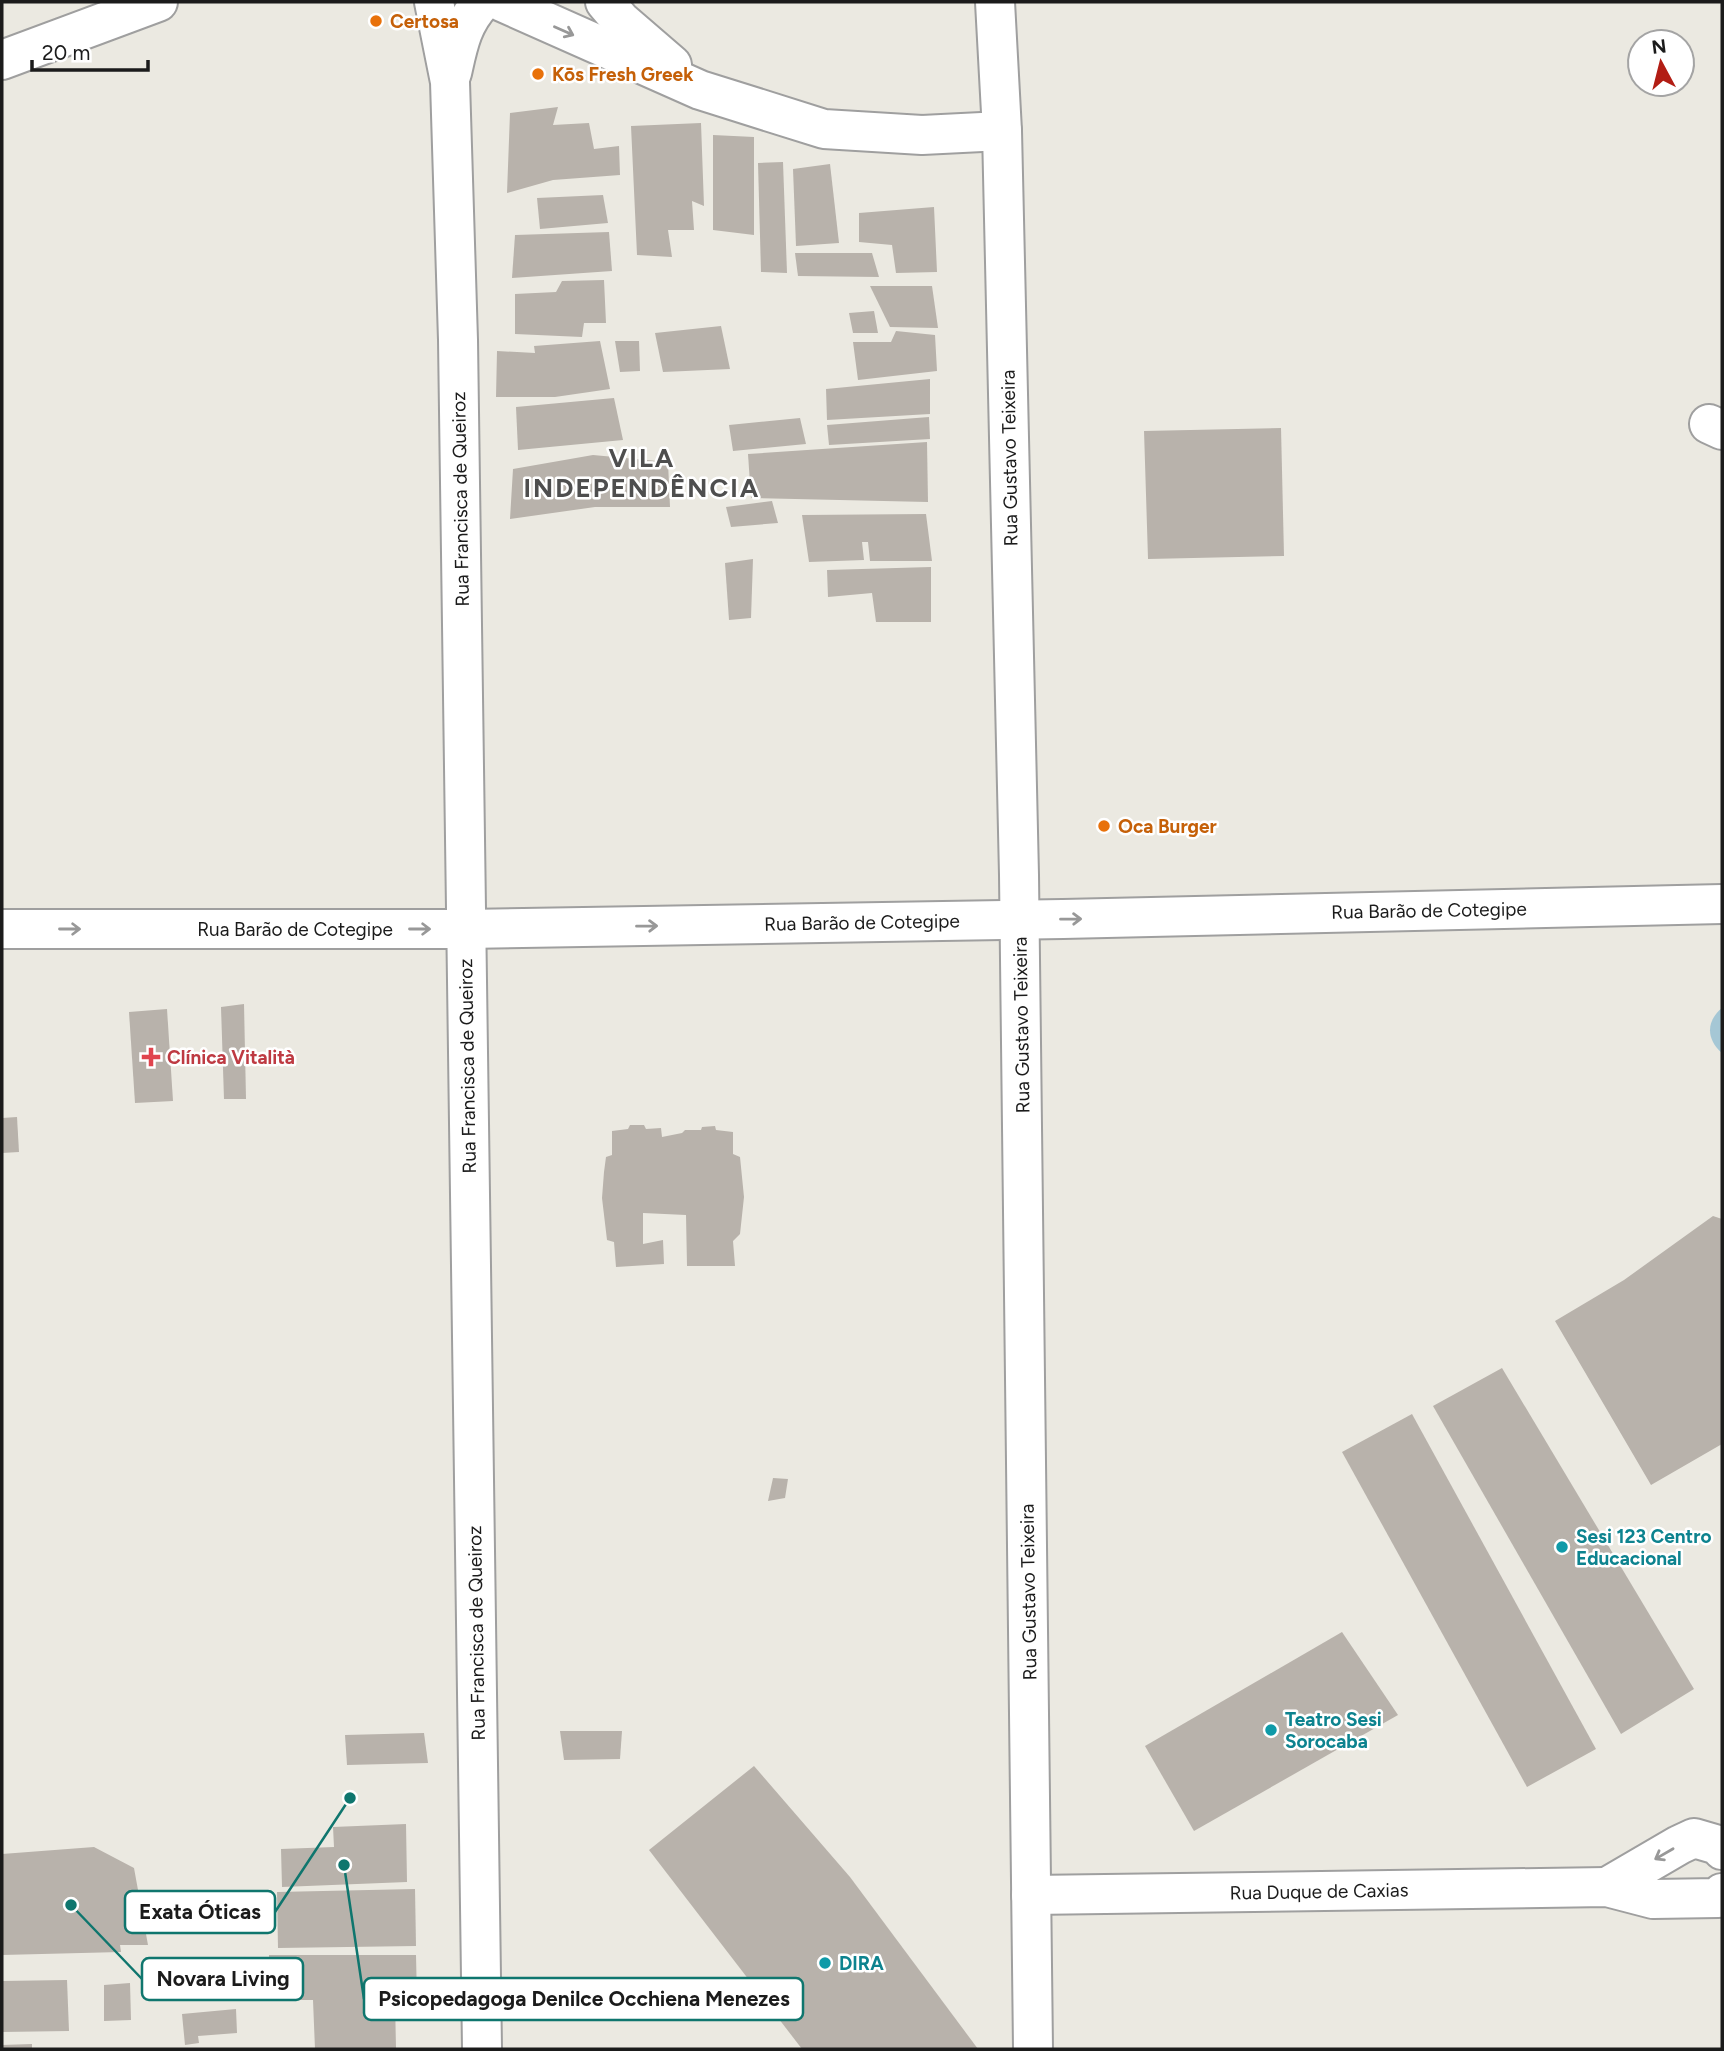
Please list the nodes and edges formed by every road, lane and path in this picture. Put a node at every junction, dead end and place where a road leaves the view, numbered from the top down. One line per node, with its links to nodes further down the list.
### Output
1 (158, 2): 7 (street)
2 (435, 2): 8 (street, Rua Francisca de Queiroz)
3 (482, 2): 8 (street, Rua Francisca de Queiroz)
4 (502, 2): 9 (street, one-way to 9)
5 (605, 2): 9 (street)
6 (995, 2): 10 (street, Rua Gustavo Teixeira)
7 (2, 60)
8 (450, 82): 14 (street, Rua Francisca de Queiroz)
9 (699, 90): 10 (street)
10 (1002, 131): 12 (street, Rua Gustavo Teixeira)
11 (1722, 904): 12 (street, Rua Barão de Cotegipe, one-way to 11)
12 (1020, 919): 14 (street, Rua Barão de Cotegipe, one-way to 12); 18 (street, Rua Gustavo Teixeira)
13 (2, 929): 14 (street, Rua Barão de Cotegipe, one-way to 14)
14 (465, 929): 19 (street, Rua Francisca de Queiroz)
15 (1722, 1850): 16 (street, Rua Duque de Caxias, one-way to 16)
16 (1607, 1887): 17 (street, Rua Duque de Caxias); 18 (street, Rua Duque de Caxias)
17 (1722, 1893)
18 (1031, 1895): 20 (street, Rua Gustavo Teixeira)
19 (482, 2049)
20 (1033, 2049)

